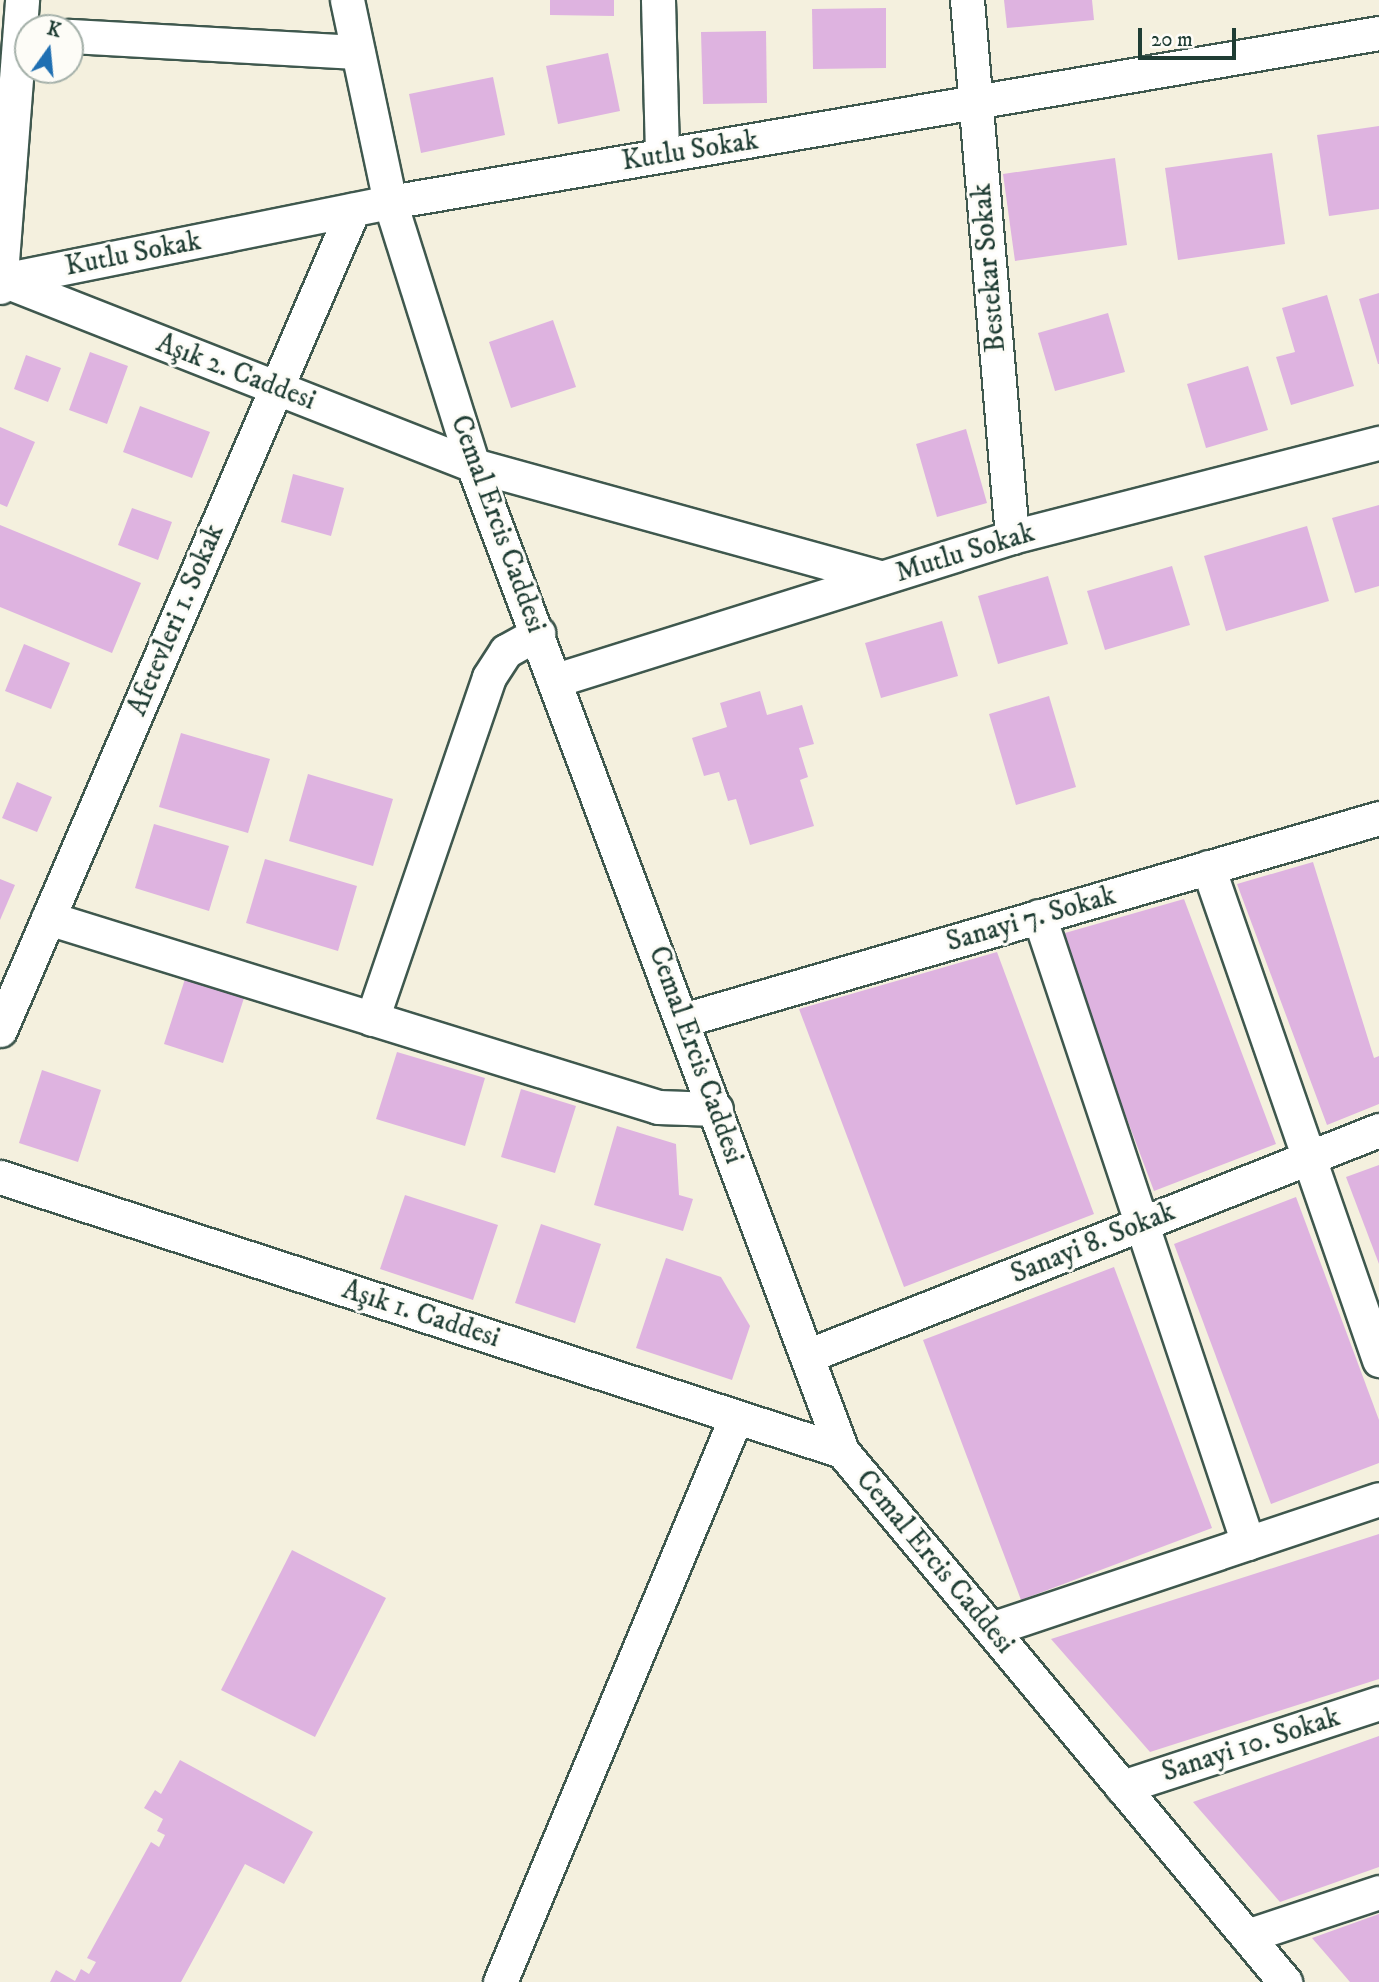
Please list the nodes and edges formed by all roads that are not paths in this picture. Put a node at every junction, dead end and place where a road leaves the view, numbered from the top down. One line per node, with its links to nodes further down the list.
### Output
1 (347, 0): 6 (street, Cemal Ercis Caddesi)
2 (658, 0): 9 (street)
3 (967, 0): 8 (street, Bestekar Sokak)
4 (1379, 33): 8 (street, Kutlu Sokak)
5 (84, 37): 6 (street)
6 (358, 52): 10 (street, Cemal Ercis Caddesi)
7 (19, 84): 12 (street)
8 (976, 105): 9 (street, Kutlu Sokak); 16 (street, Bestekar Sokak)
9 (662, 155): 10 (street, Kutlu Sokak)
10 (390, 202): 11 (street, Kutlu Sokak); 15 (street, Cemal Ercis Caddesi)
11 (353, 209): 12 (street, Kutlu Sokak); 13 (street, Afetevleri 1. Sokak)
12 (1, 282): 13 (street, Aşık 2. Caddesi)
13 (276, 387): 15 (street, Aşık 2. Caddesi); 23 (street, Afetevleri 1. Sokak)
14 (1379, 443): 16 (street, Mutlu Sokak)
15 (473, 465): 17 (street, Mutlu Sokak); 18 (street, Cemal Ercis Caddesi)
16 (1012, 537): 17 (street, Mutlu Sokak)
17 (882, 578): 19 (street)
18 (538, 633): 19 (street, Cemal Ercis Caddesi); 24 (street)
19 (556, 680): 25 (street, Cemal Ercis Caddesi)
20 (1379, 818): 21 (street, Sanayi 7. Sokak)
21 (1208, 867): 22 (street, Sanayi 7. Sokak); 29 (street)
22 (1040, 916): 25 (street, Sanayi 7. Sokak); 31 (street)
23 (48, 918): 24 (street); 26 (street, Afetevleri 1. Sokak)
24 (372, 1019): 27 (street)
25 (683, 1020): 27 (street, Cemal Ercis Caddesi)
26 (0, 1030)
27 (716, 1109): 33 (street, Cemal Ercis Caddesi)
28 (1379, 1130): 29 (street, Sanayi 8. Sokak)
29 (1309, 1158): 31 (street, Sanayi 8. Sokak); 32 (street)
30 (0, 1177): 34 (street, Aşık 1. Caddesi)
31 (1142, 1224): 33 (street, Sanayi 8. Sokak); 37 (street)
32 (1376, 1340)
33 (807, 1356): 35 (street, Cemal Ercis Caddesi)
34 (736, 1417): 35 (street, Aşık 1. Caddesi); 43 (street)
35 (842, 1451): 38 (street, Cemal Ercis Caddesi)
36 (1379, 1499): 37 (street)
37 (1248, 1543): 38 (street)
38 (990, 1629): 40 (street, Cemal Ercis Caddesi)
39 (1379, 1703): 40 (street, Sanayi 10. Sokak)
40 (1122, 1787): 42 (street, Cemal Ercis Caddesi)
41 (1379, 1892): 42 (street)
42 (1247, 1936): 44 (street, Cemal Ercis Caddesi)
43 (500, 1982)
44 (1285, 1982)

